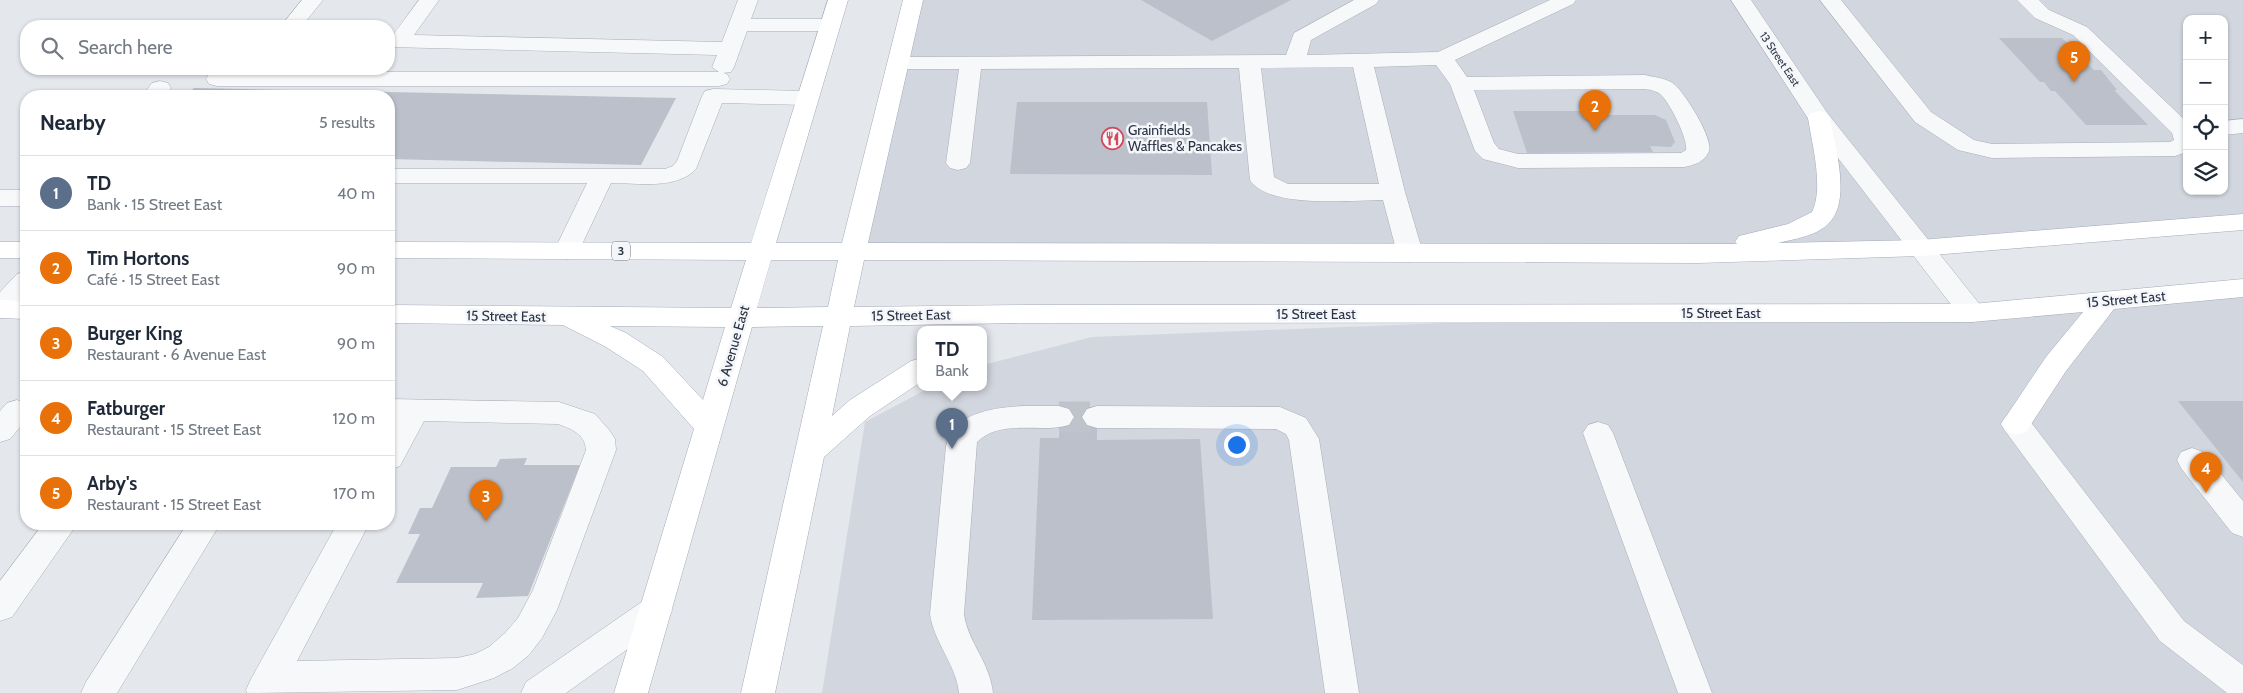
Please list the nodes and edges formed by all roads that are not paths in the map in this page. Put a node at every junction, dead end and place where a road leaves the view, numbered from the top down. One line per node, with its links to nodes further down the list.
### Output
1 (313, 0): 11 (street)
2 (429, 0): 14 (street)
3 (748, 0): 12 (street)
4 (838, 0): 13 (main road, 6 Avenue East)
5 (914, 0): 22 (main road)
6 (1369, 0): 19 (street)
7 (1566, 0): 17 (street)
8 (1741, 0): 27 (street, 13 Street East)
9 (1830, 0): 31 (street)
10 (2027, 0): 30 (street)
11 (296, 20)
12 (738, 25): 13 (street); 16 (street)
13 (830, 25): 26 (main road, 6 Avenue East)
14 (395, 39)
15 (395, 41): 16 (street)
16 (730, 49): 25 (street)
17 (1442, 58): 20 (street); 24 (street)
18 (1249, 61): 19 (street); 21 (street); 35 (street)
19 (1294, 61): 20 (street)
20 (1362, 61): 35 (street)
21 (972, 62): 22 (street); 32 (street)
22 (898, 63): 45 (main road)
23 (217, 79): 25 (street)
24 (1461, 84): 24 (street)
25 (716, 88): 26 (street); 34 (street)
26 (807, 98): 44 (main road, 6 Avenue East)
27 (1819, 118): 39 (street, 13 Street East); 47 (main road)
28 (2243, 126): 29 (street)
29 (2228, 128)
30 (2183, 129)
31 (2183, 144)
32 (958, 163)
33 (395, 176): 34 (street)
34 (603, 176): 43 (street)
35 (1392, 192): 46 (street)
36 (0, 198): 37 (street)
37 (20, 198)
38 (2243, 222): 39 (main road)
39 (1920, 248): 47 (main road); 53 (street, 13 Street East)
40 (0, 250): 41 (main road)
41 (20, 250)
42 (395, 250): 43 (main road, 3)
43 (567, 251): 44 (main road, 3)
44 (760, 251): 45 (main road, 3); 58 (main road, 6 Avenue East)
45 (853, 251): 46 (main road); 57 (main road)
46 (1410, 253): 47 (main road)
47 (1698, 254)
48 (20, 287): 51 (street)
49 (2243, 288): 50 (main road, 15 Street East)
50 (2107, 300): 53 (main road, 15 Street East); 64 (main road)
51 (0, 309): 52 (main road)
52 (20, 310)
53 (1972, 313): 55 (main road, 15 Street East)
54 (395, 314): 56 (main road, 15 Street East)
55 (1024, 314): 57 (main road, 15 Street East); 59 (main road)
56 (565, 316): 58 (main road, 15 Street East); 65 (main road)
57 (840, 316): 58 (main road, 15 Street East); 68 (main road)
58 (741, 318): 65 (main road, 6 Avenue East)
59 (987, 332)
60 (917, 371): 68 (main road)
61 (402, 410): 67 (street); 77 (street)
62 (1059, 417): 82 (street)
63 (1097, 417): 83 (street)
64 (2016, 424): 76 (street)
65 (709, 426): 75 (main road, 6 Avenue East)
66 (1598, 433): 84 (street)
67 (395, 436)
68 (811, 451): 81 (main road)
69 (2192, 460): 70 (street)
70 (2243, 524)
71 (57, 530): 74 (street)
72 (200, 530): 78 (street)
73 (350, 530): 77 (street)
74 (0, 607)
75 (655, 611): 79 (street); 80 (main road, 6 Avenue East)
76 (2243, 684)
77 (266, 685)
78 (98, 693)
79 (538, 693)
80 (630, 693)
81 (758, 693)
82 (976, 693)
83 (1342, 693)
84 (1695, 693)

